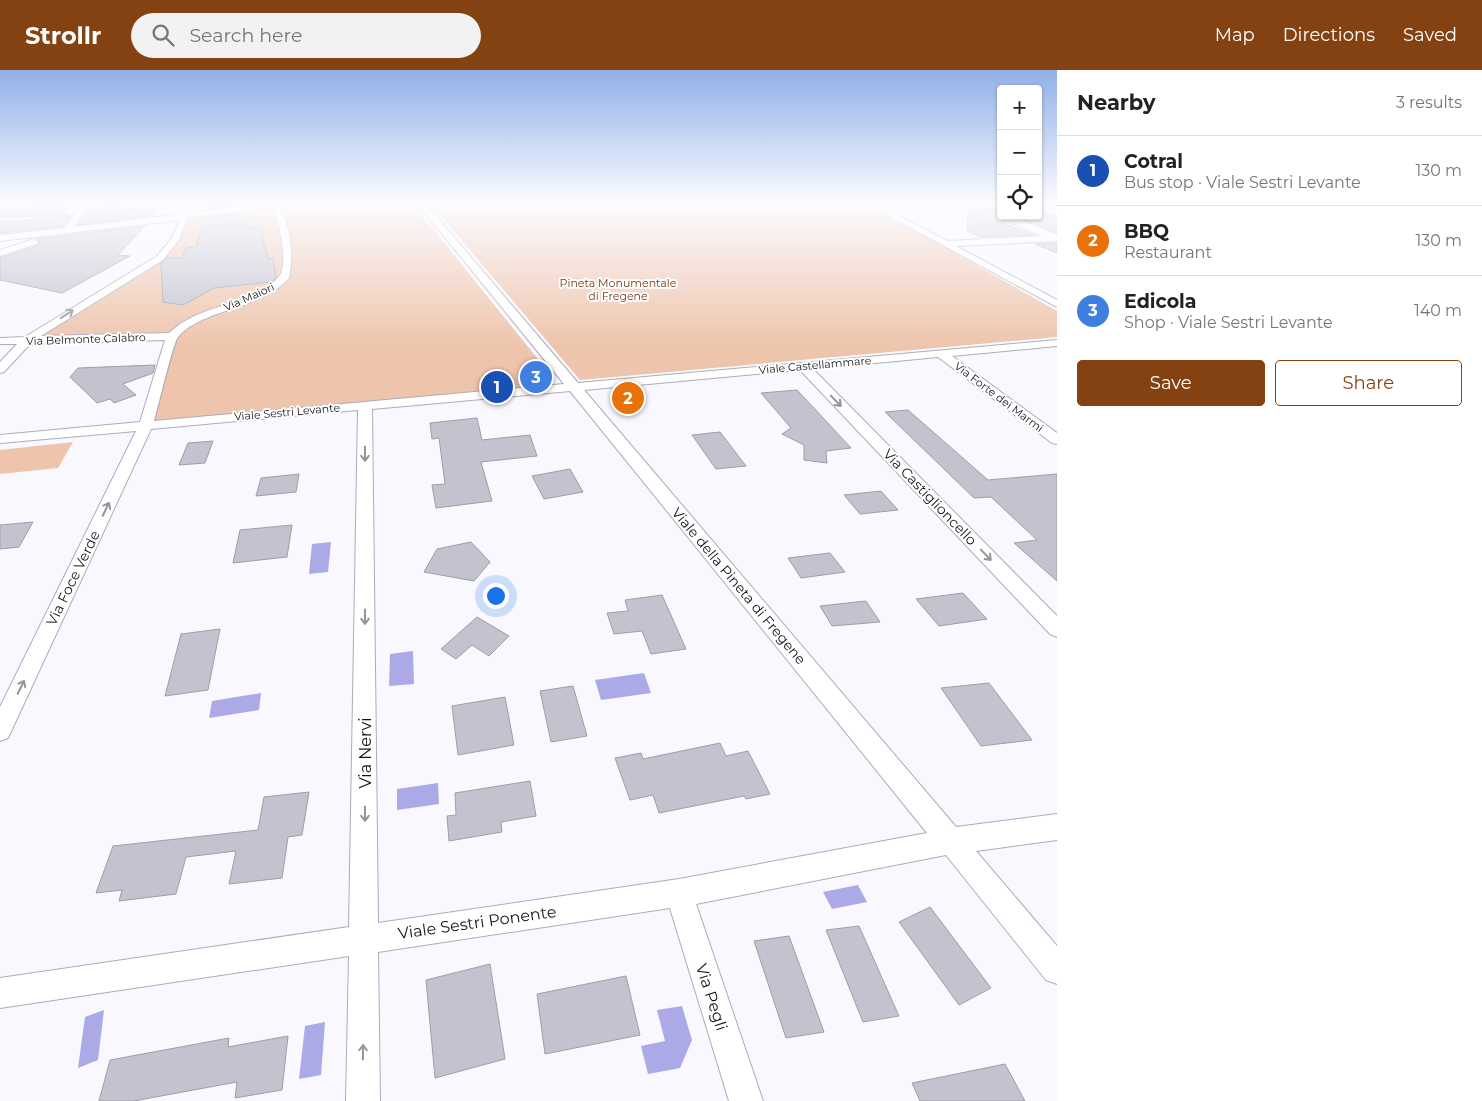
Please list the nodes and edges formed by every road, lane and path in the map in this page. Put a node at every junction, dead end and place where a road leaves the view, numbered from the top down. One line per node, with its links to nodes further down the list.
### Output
1 (166, 251): 7 (street, one-way to 1)
2 (286, 251): 6 (street, Via Maiori)
3 (461, 251): 13 (street, Viale della Pineta di Fregene)
4 (957, 251): 5 (street)
5 (1057, 304)
6 (172, 336): 7 (street, Via Belmonte Calabro); 15 (street, Via Foce Verde)
7 (26, 341): 8 (street, Via Belmonte Calabro); 12 (street)
8 (0, 342)
9 (1057, 343): 10 (street, Viale Castellammare)
10 (942, 354): 11 (street, Viale Castellammare); 17 (street, Via Forte dei Marmi)
11 (803, 366): 13 (street, Viale Castellammare); 18 (street, Via Castiglioncello, one-way to 18)
12 (0, 369)
13 (574, 388): 14 (street, Viale Sestri Levante); 21 (street, Viale della Pineta di Fregene)
14 (365, 405): 15 (street, Viale Sestri Levante); 23 (street, Via Nervi, one-way to 23)
15 (146, 425): 16 (street, Viale Sestri Levante); 19 (street, Via Foce Verde, one-way to 15)
16 (0, 439)
17 (1057, 440)
18 (1057, 629)
19 (0, 731)
20 (1057, 827): 21 (street, Viale Sestri Ponente)
21 (952, 841): 22 (street, Viale Sestri Ponente); 24 (street, Viale della Pineta di Fregene)
22 (679, 893): 23 (street, Viale Sestri Ponente); 27 (street, Via Pegli)
23 (364, 938): 25 (street, Viale Sestri Ponente); 26 (street, Via Nervi, one-way to 23)
24 (1057, 969)
25 (0, 992)
26 (363, 1101)
27 (746, 1101)

